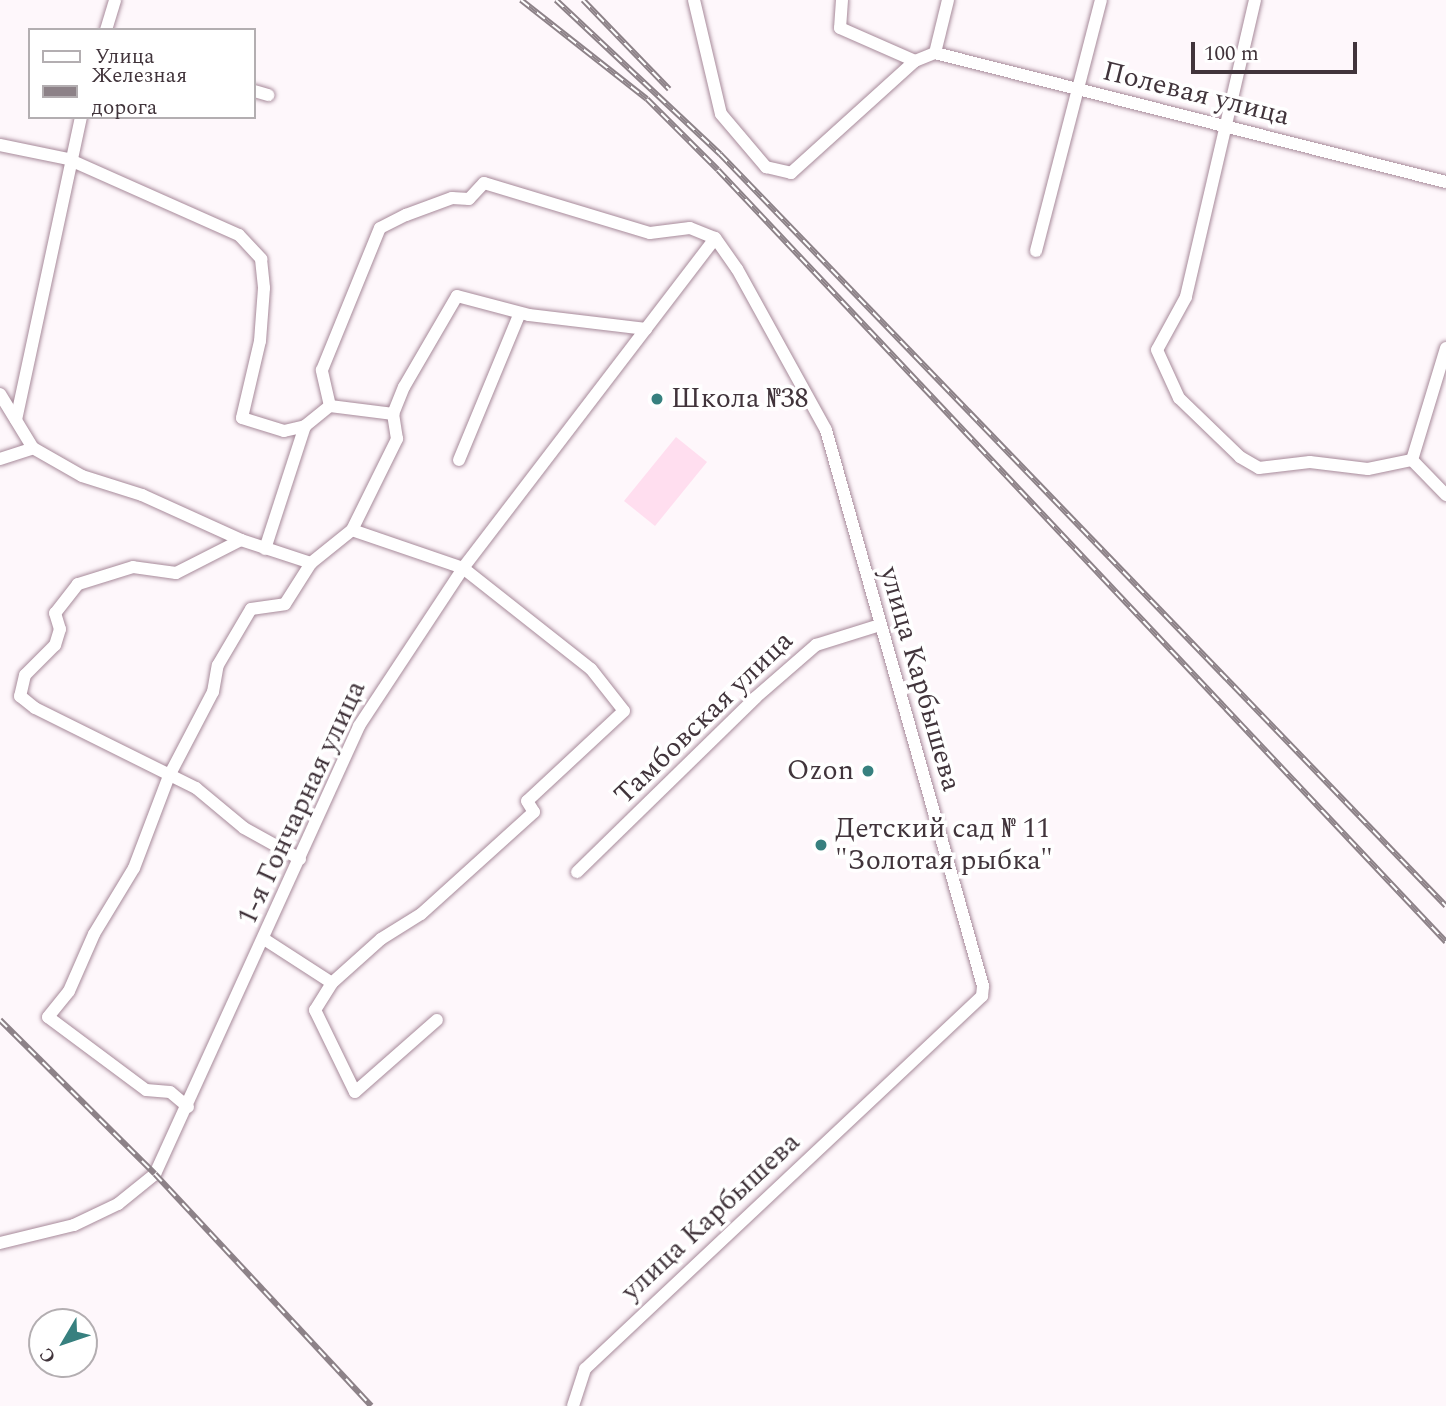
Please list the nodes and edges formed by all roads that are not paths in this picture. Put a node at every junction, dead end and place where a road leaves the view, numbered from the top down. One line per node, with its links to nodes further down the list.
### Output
1 (114, 0): 7 (street)
2 (694, 0): 9 (street)
3 (842, 0): 9 (street)
4 (948, 0): 8 (street)
5 (1101, 0): 10 (street)
6 (1255, 0): 14 (street)
7 (107, 28)
8 (935, 53): 9 (street); 10 (street, Полевая улица)
9 (915, 61)
10 (1079, 89): 14 (street, Полевая улица); 19 (street)
11 (256, 91): 12 (street)
12 (268, 95)
13 (79, 119): 16 (street)
14 (1226, 126): 17 (street, Полевая улица); 31 (street)
15 (0, 145): 16 (street)
16 (68, 159): 26 (street); 27 (street)
17 (1446, 181)
18 (715, 238): 21 (street, 1-я Гончарная улица); 24 (street); 38 (street, улица Карбышева)
19 (1036, 251)
20 (520, 313): 21 (street); 25 (street); 30 (street)
21 (646, 329): 37 (street, 1-я Гончарная улица)
22 (1446, 348): 31 (street)
23 (0, 394): 26 (street)
24 (330, 406): 25 (street); 27 (street)
25 (393, 414): 33 (street)
26 (16, 420): 28 (street)
27 (305, 426): 35 (street)
28 (33, 448): 29 (street); 34 (street)
29 (0, 459)
30 (459, 460)
31 (1412, 460): 32 (street)
32 (1446, 495)
33 (352, 530): 36 (street); 37 (street)
34 (241, 540): 35 (street); 39 (street)
35 (265, 549): 36 (street)
36 (311, 563): 39 (street)
37 (463, 568): 40 (street, 1-я Гончарная улица); 43 (street)
38 (880, 625): 41 (street, Тамбовская улица); 47 (street, улица Карбышева)
39 (169, 776): 40 (street); 45 (street)
40 (300, 859): 42 (street, 1-я Гончарная улица)
41 (577, 872)
42 (264, 939): 43 (street); 45 (street, 1-я Гончарная улица)
43 (332, 983): 44 (street)
44 (437, 1020)
45 (188, 1107): 46 (street, 1-я Гончарная улица)
46 (0, 1243)
47 (573, 1406)

